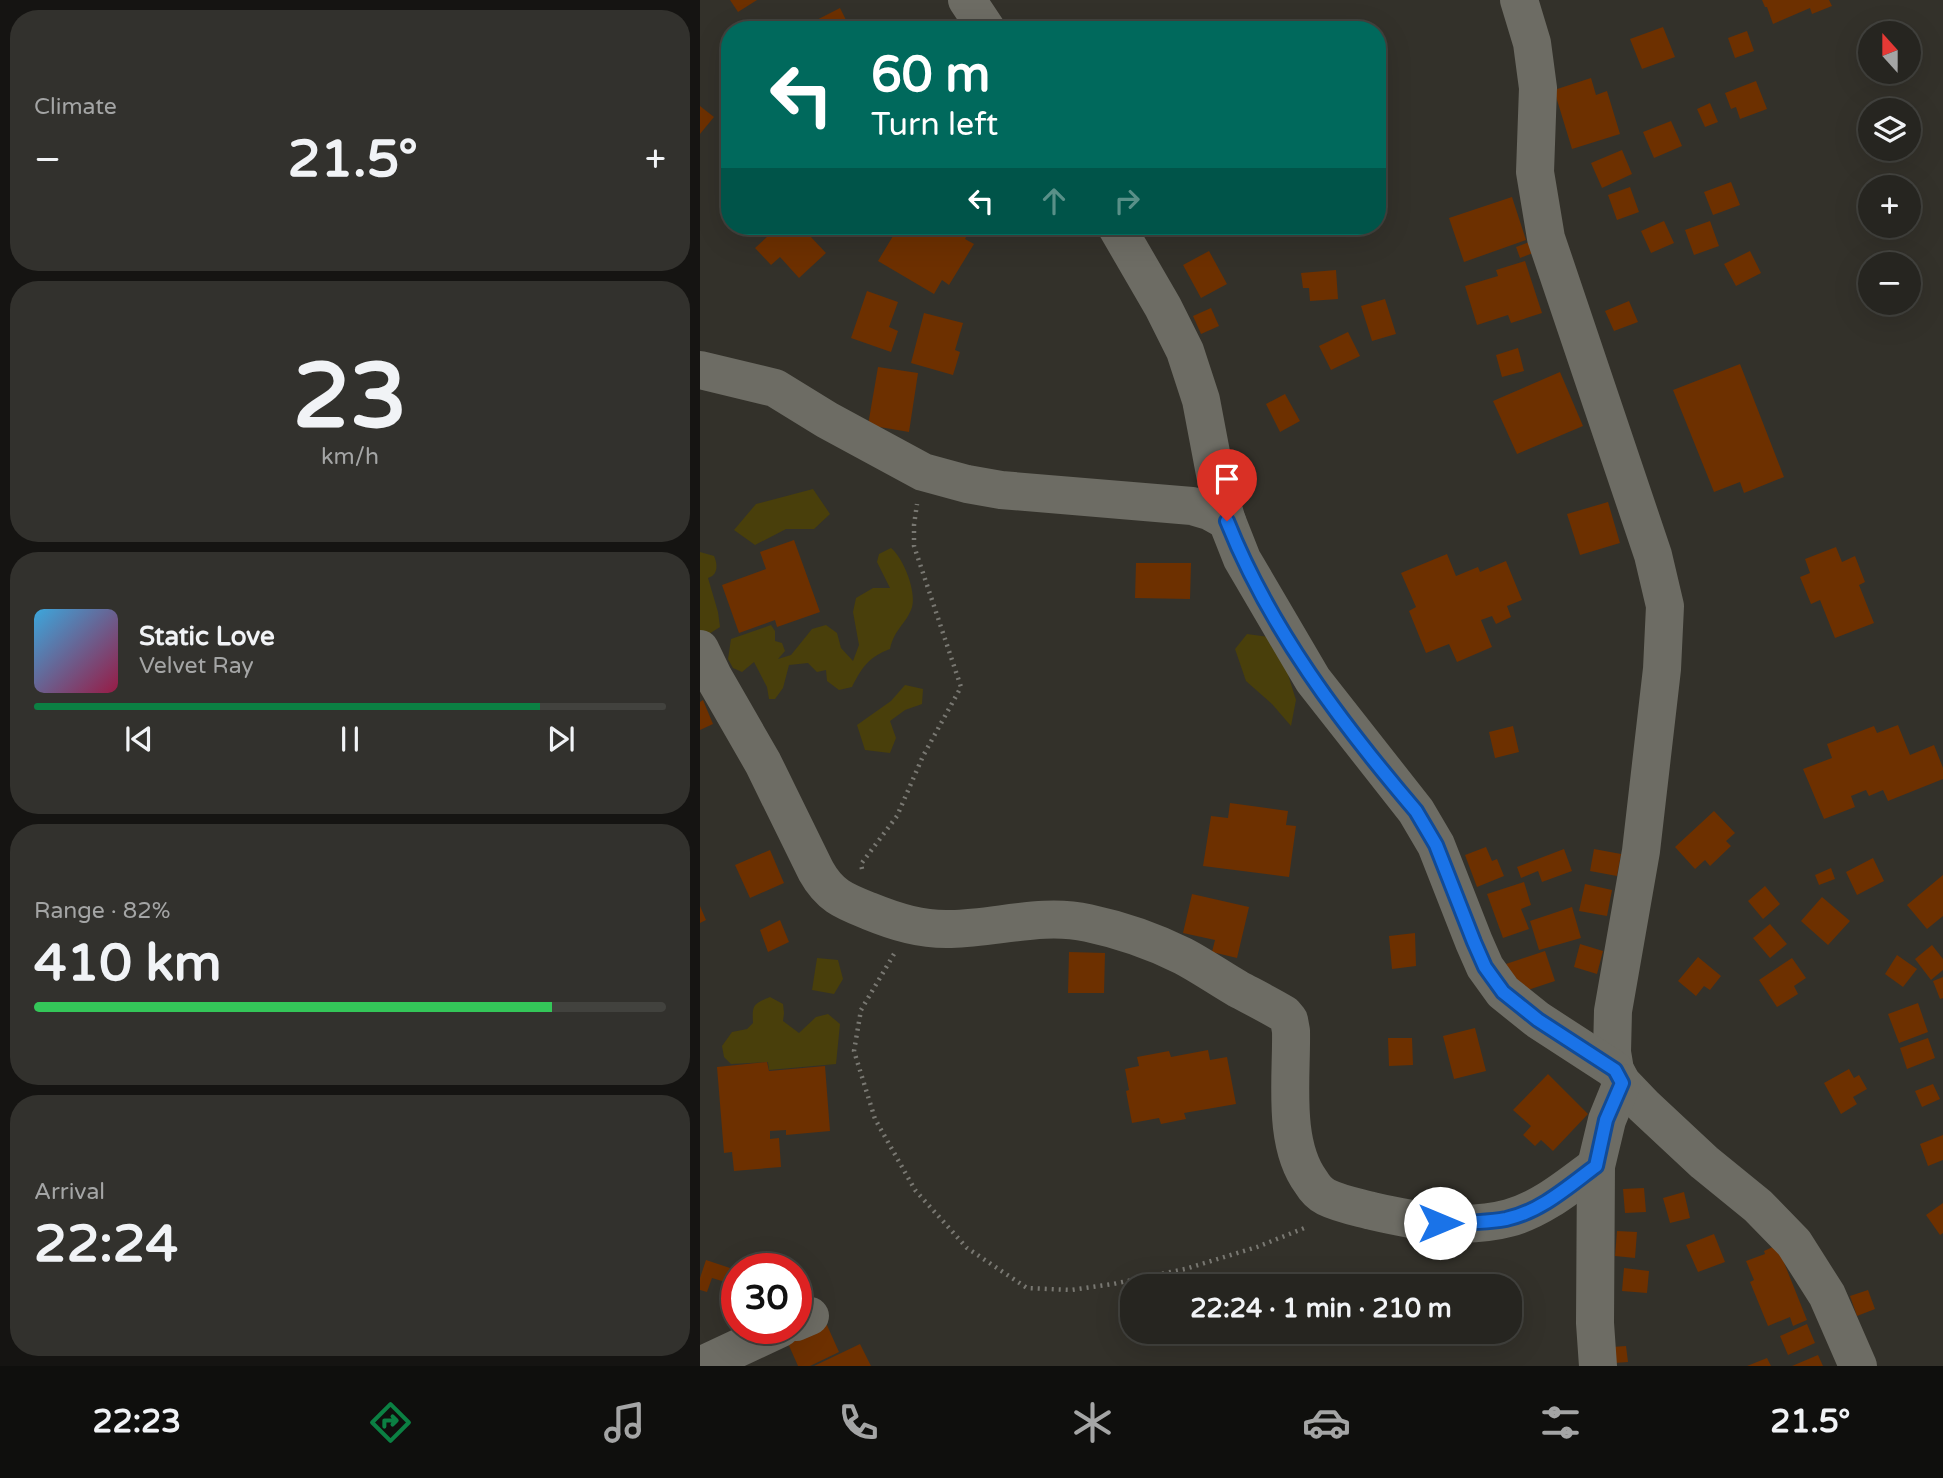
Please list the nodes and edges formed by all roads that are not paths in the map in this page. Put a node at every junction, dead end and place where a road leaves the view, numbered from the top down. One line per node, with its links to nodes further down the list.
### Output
1 (967, 0): 3 (street)
2 (1519, 0): 8 (street)
3 (981, 21)
4 (1121, 235): 6 (street)
5 (700, 370): 6 (street)
6 (1227, 521): 8 (street)
7 (700, 649): 9 (street)
8 (1618, 1077): 9 (street); 13 (street)
9 (1596, 1166): 12 (street)
10 (748, 1344): 11 (street)
11 (700, 1366)
12 (1598, 1366)
13 (1858, 1366)

